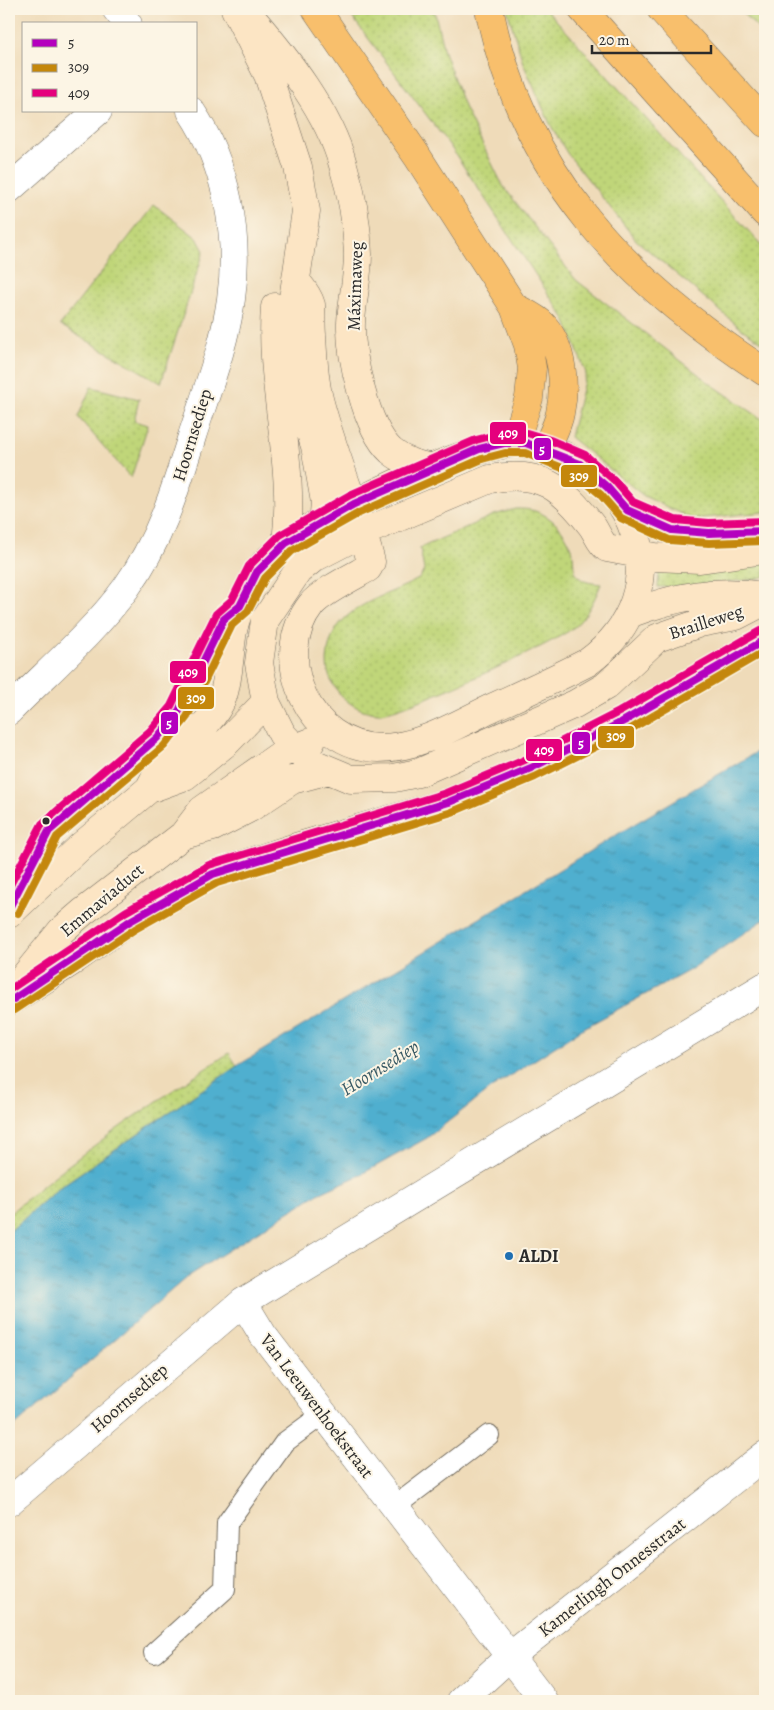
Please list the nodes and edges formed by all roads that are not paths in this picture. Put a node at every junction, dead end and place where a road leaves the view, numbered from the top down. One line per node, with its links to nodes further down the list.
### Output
1 (116, 9): 8 (street)
2 (235, 9): 14 (main road)
3 (244, 9): 19 (main road, Máximaweg)
4 (316, 9): 15 (highway)
5 (489, 9): 16 (highway)
6 (582, 9): 13 (highway)
7 (661, 9): 11 (highway)
8 (126, 22)
9 (97, 112): 12 (street)
10 (192, 112): 36 (street, Hoornsediep)
11 (765, 123)
12 (9, 189)
13 (765, 213)
14 (298, 282): 21 (main road); 23 (main road); 26 (main road)
15 (514, 307): 17 (highway); 18 (highway)
16 (765, 372)
17 (504, 443): 18 (main road); 19 (main road)
18 (546, 449): 20 (main road); 22 (main road)
19 (433, 468): 21 (main road)
20 (525, 476): 25 (main road); 28 (main road)
21 (354, 504): 23 (main road); 25 (main road)
22 (627, 510): 24 (main road); 28 (main road)
23 (324, 520): 26 (main road); 29 (main road)
24 (765, 531)
25 (364, 532): 29 (main road); 37 (main road)
26 (286, 543): 32 (main road)
27 (765, 550): 28 (main road)
28 (640, 553): 33 (main road)
29 (314, 558): 35 (main road, Brailleweg)
30 (765, 596): 33 (main road, Brailleweg)
31 (765, 601): 39 (main road, Brailleweg)
32 (240, 606): 40 (main road); 42 (lane)
33 (629, 614): 37 (main road)
34 (765, 640): 46 (main road)
35 (266, 702): 38 (main road, Brailleweg); 40 (main road)
36 (9, 711)
37 (334, 734): 38 (main road, Emmaviaduct)
38 (295, 748): 39 (main road, Brailleweg); 41 (main road, Emmaviaduct)
39 (328, 770): 41 (main road, Emmaviaduct)
40 (149, 789): 43 (main road)
41 (183, 835): 45 (main road, Emmaviaduct)
42 (9, 908)
43 (9, 914)
44 (765, 986): 47 (street, Hoornsediep)
45 (9, 995)
46 (9, 1002)
47 (243, 1302): 48 (street, Van Leeuwenhoekstraat); 51 (street, Hoornsediep)
48 (323, 1414): 52 (street, Van Leeuwenhoekstraat); 53 (lane)
49 (489, 1436): 52 (lane)
50 (765, 1455): 54 (street, Kamerlingh Onnesstraat)
51 (9, 1502)
52 (394, 1507): 54 (street, Van Leeuwenhoekstraat)
53 (154, 1653)
54 (509, 1658): 55 (street, Kamerlingh Onnesstraat); 56 (street, Van Leeuwenhoekstraat)
55 (461, 1701)
56 (544, 1701)

